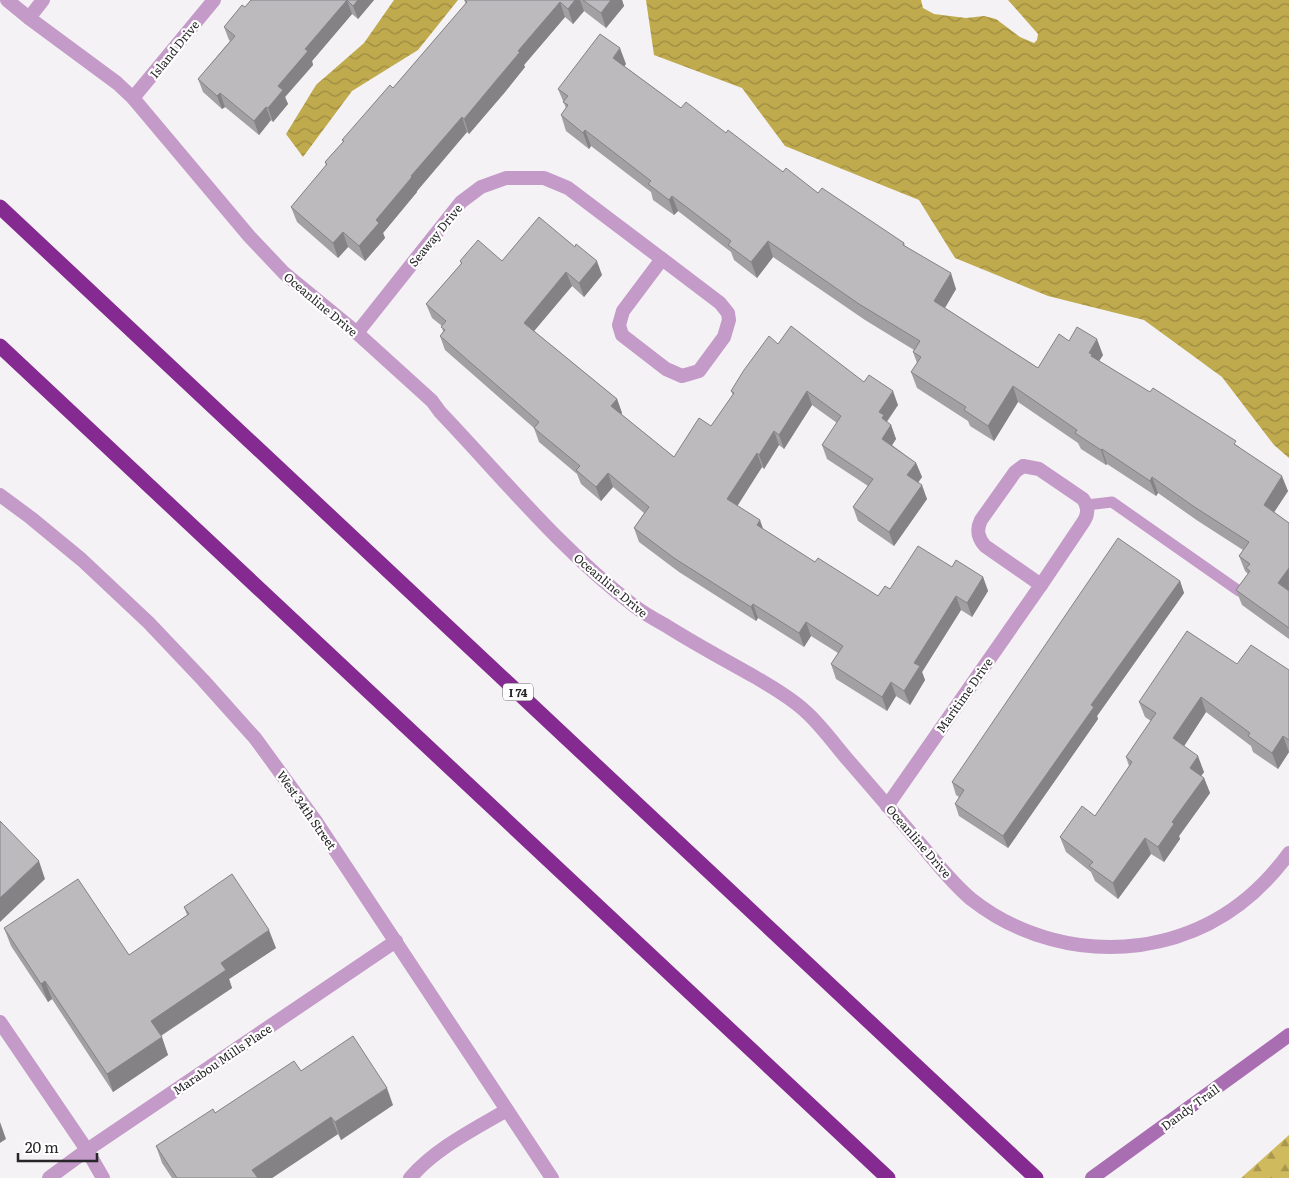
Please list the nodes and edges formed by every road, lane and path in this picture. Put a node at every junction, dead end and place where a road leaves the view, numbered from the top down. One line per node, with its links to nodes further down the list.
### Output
1 (7, 0): 4 (street, Oceanline Drive)
2 (43, 0): 4 (street)
3 (214, 0): 5 (street, Island Drive)
4 (29, 18): 5 (street, Oceanline Drive)
5 (133, 98): 8 (street, Oceanline Drive)
6 (0, 207): 26 (highway, I 74)
7 (662, 259): 7 (street, Seaway Drive); 8 (street, Seaway Drive)
8 (357, 333): 14 (street, Oceanline Drive)
9 (0, 346): 25 (highway)
10 (0, 495): 16 (street, West 34th Street)
11 (1087, 505): 12 (street, Maritime Drive); 12 (street); 13 (lane)
12 (1041, 585): 14 (street, Maritime Drive)
13 (1239, 591)
14 (888, 806): 15 (street, Oceanline Drive)
15 (1289, 853)
16 (396, 941): 19 (street, West 34th Street); 20 (street, Marabou Mills Place)
17 (0, 1022): 20 (street)
18 (1289, 1036): 27 (main road, Dandy Trail)
19 (507, 1110): 23 (street); 24 (street, West 34th Street)
20 (87, 1150): 21 (street, Marabou Mills Place); 22 (street)
21 (48, 1178)
22 (103, 1178)
23 (410, 1178)
24 (552, 1178)
25 (888, 1178)
26 (1036, 1178)
27 (1092, 1178)

